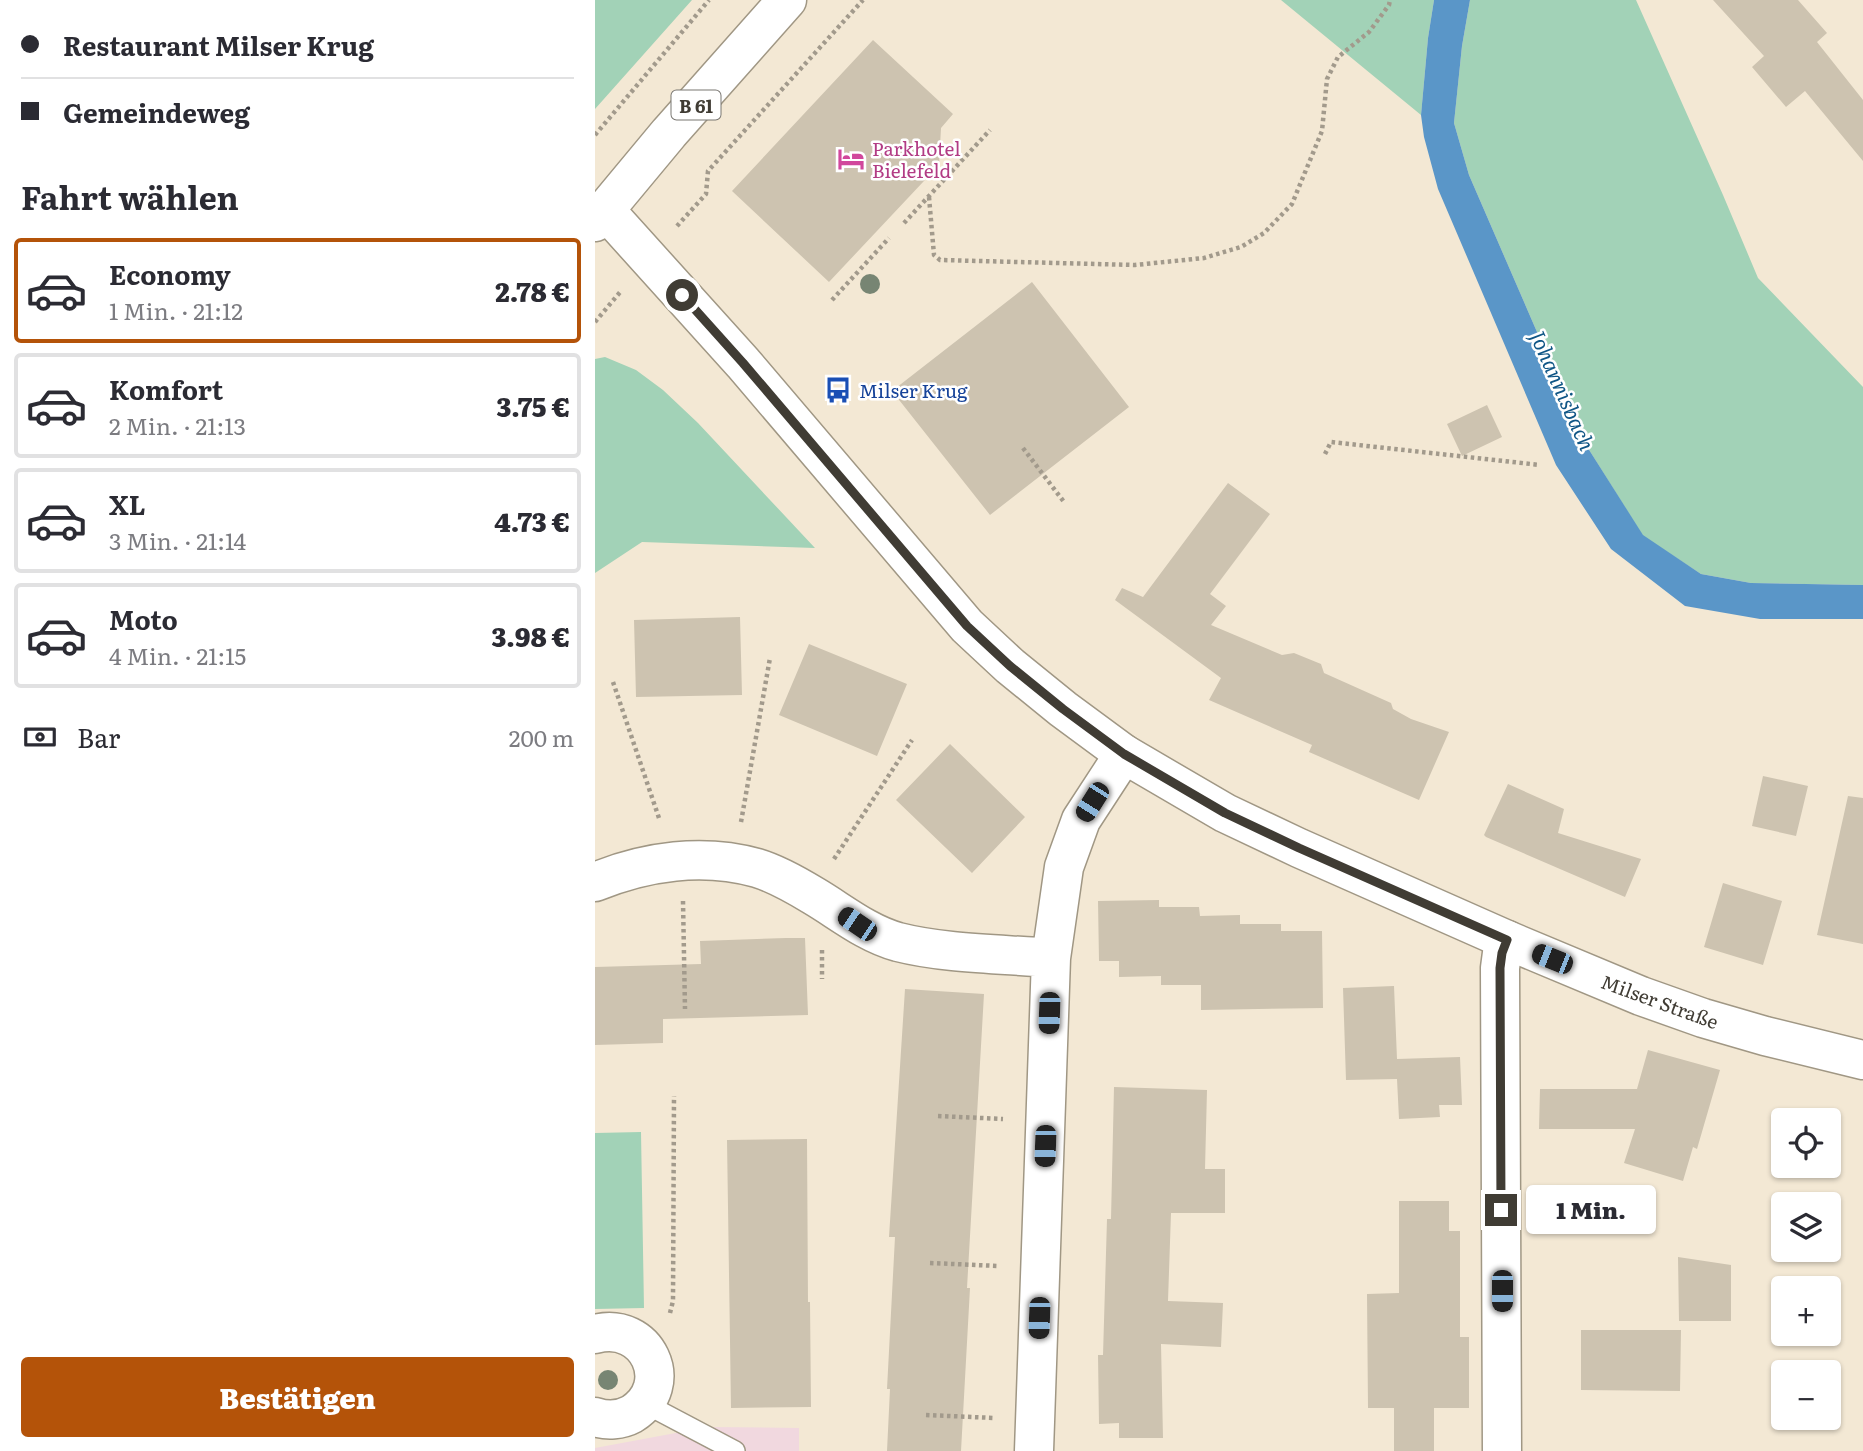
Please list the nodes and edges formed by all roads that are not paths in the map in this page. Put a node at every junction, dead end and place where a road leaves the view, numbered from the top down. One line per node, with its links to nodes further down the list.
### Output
1 (787, 0): 2 (street, B 61)
2 (600, 216): 3 (street, Milser Straße)
3 (1124, 754): 5 (street, Milser Straße); 6 (street)
4 (595, 882): 6 (street)
5 (1507, 940): 7 (street, Milser Straße); 13 (street)
6 (1051, 958): 11 (street)
7 (1863, 1060)
8 (595, 1334): 9 (street)
9 (644, 1403): 10 (street); 12 (lane)
10 (595, 1417)
11 (1034, 1435)
12 (735, 1451)
13 (1502, 1451)

